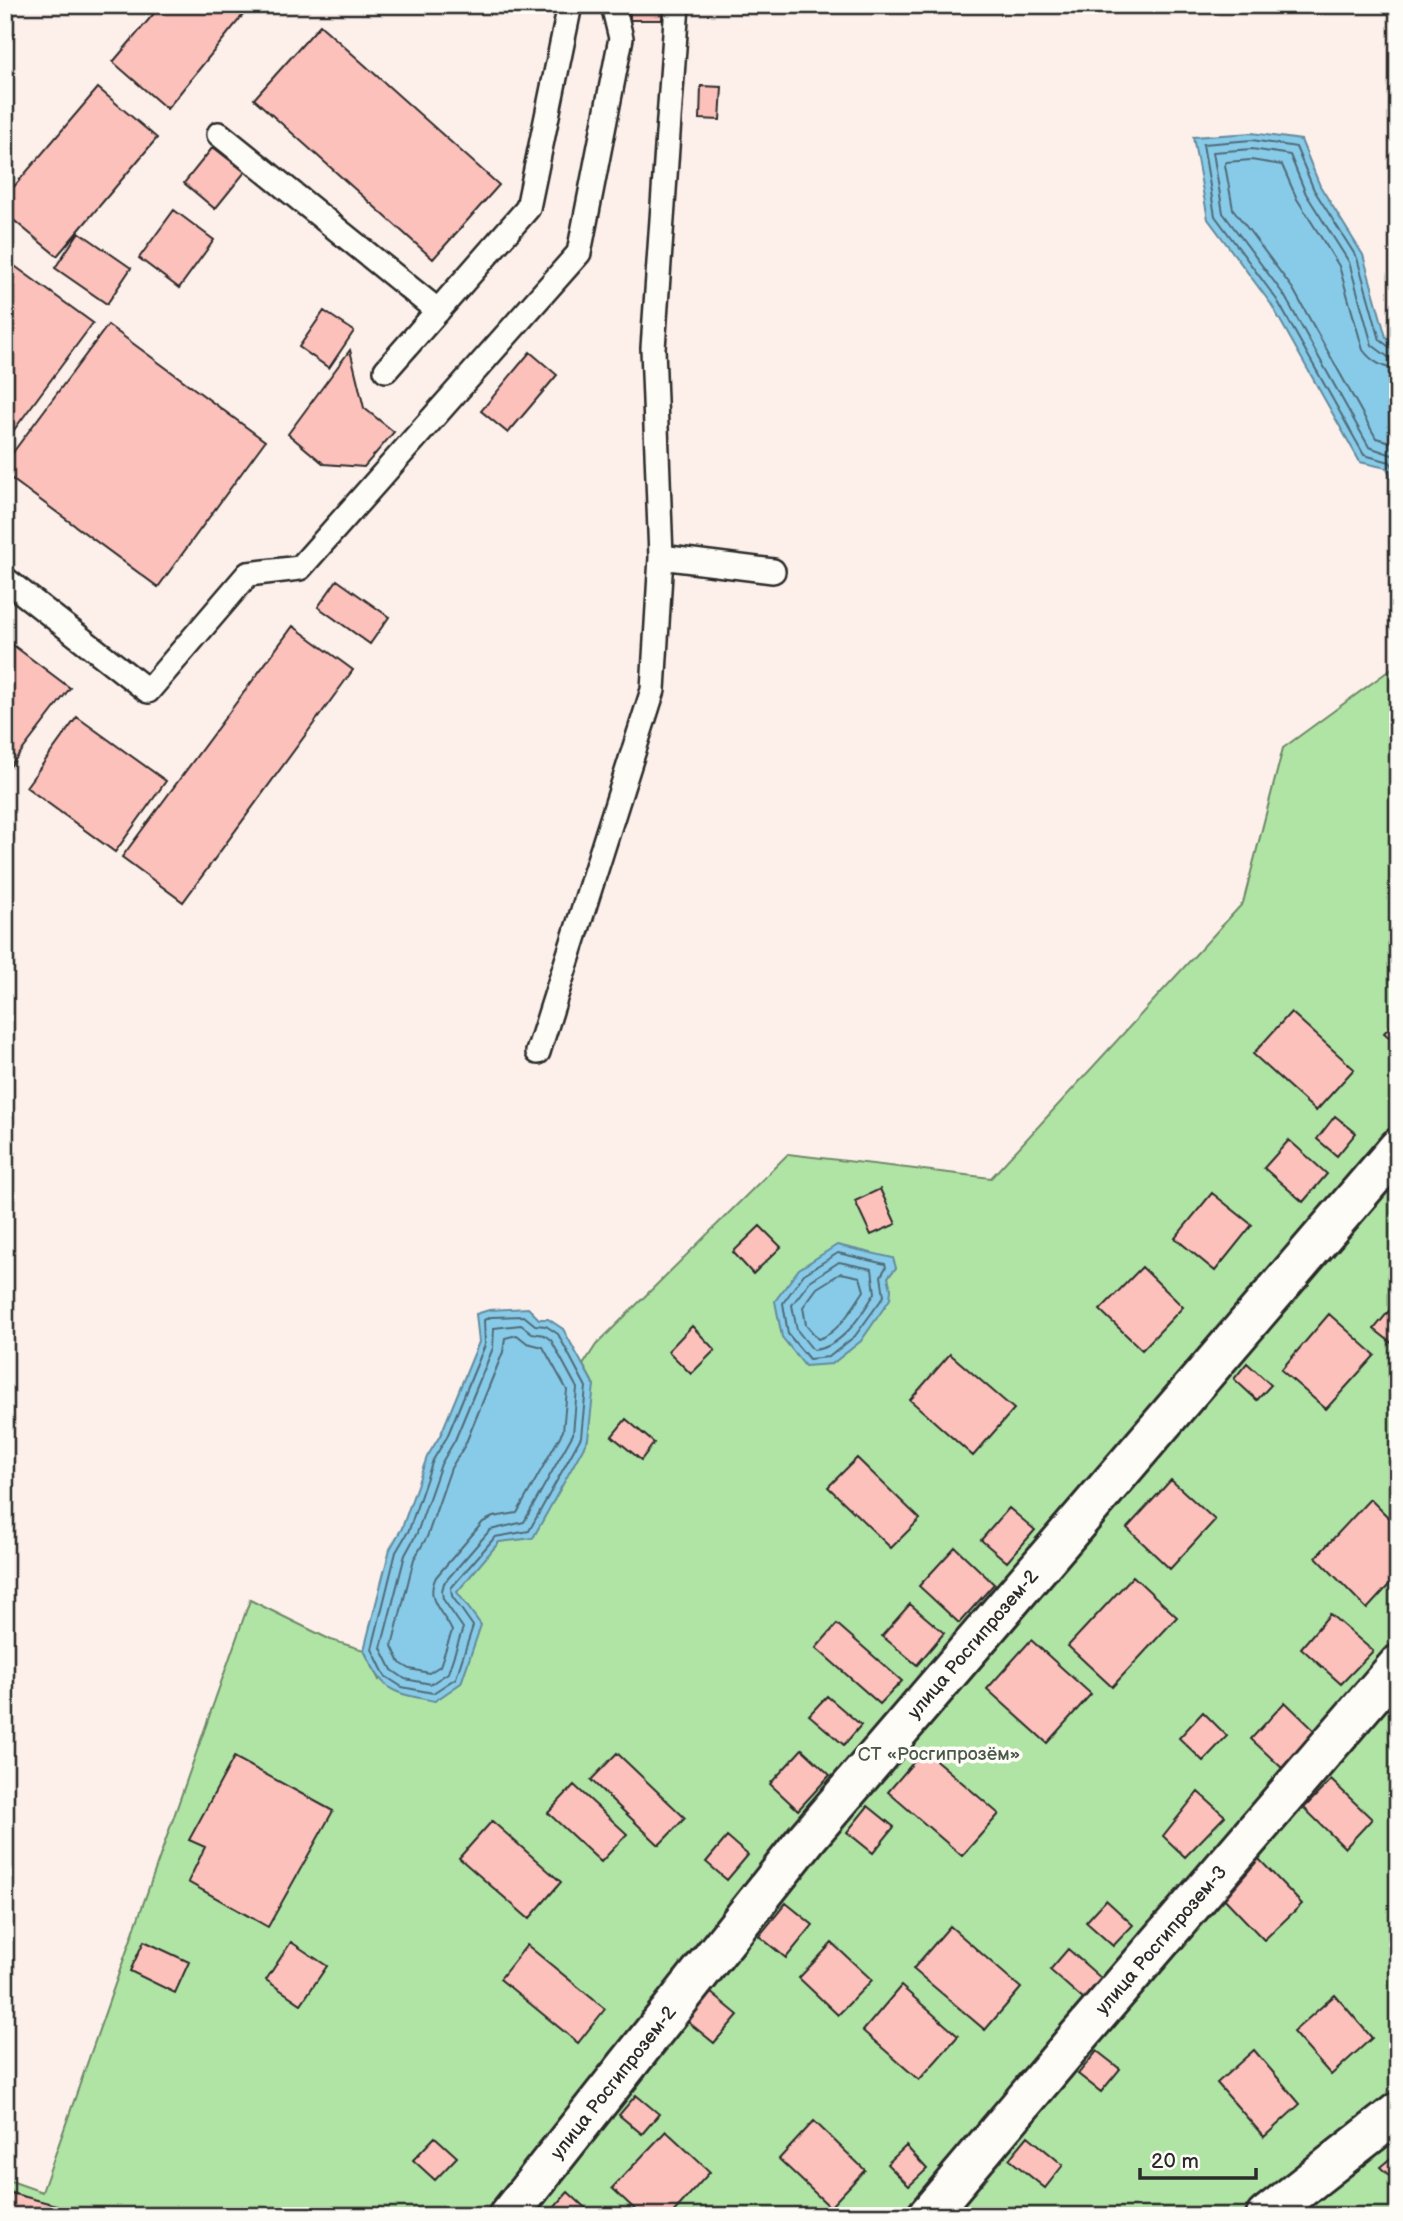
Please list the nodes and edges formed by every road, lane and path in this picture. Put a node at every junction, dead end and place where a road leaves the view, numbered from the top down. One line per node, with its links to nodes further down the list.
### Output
1 (570, 5): 5 (lane)
2 (613, 5): 9 (lane)
3 (677, 5): 7 (lane)
4 (219, 134): 5 (lane)
5 (438, 311): 6 (lane)
6 (386, 370)
7 (662, 557): 8 (lane); 10 (lane)
8 (773, 571)
9 (5, 579)
10 (538, 1052)
11 (1398, 1148): 14 (street, улица Росгипрозем-2)
12 (1398, 1665): 15 (street, улица Росгипрозем-3)
13 (1398, 2112): 16 (street)
14 (508, 2216)
15 (927, 2216)
16 (1266, 2216)

